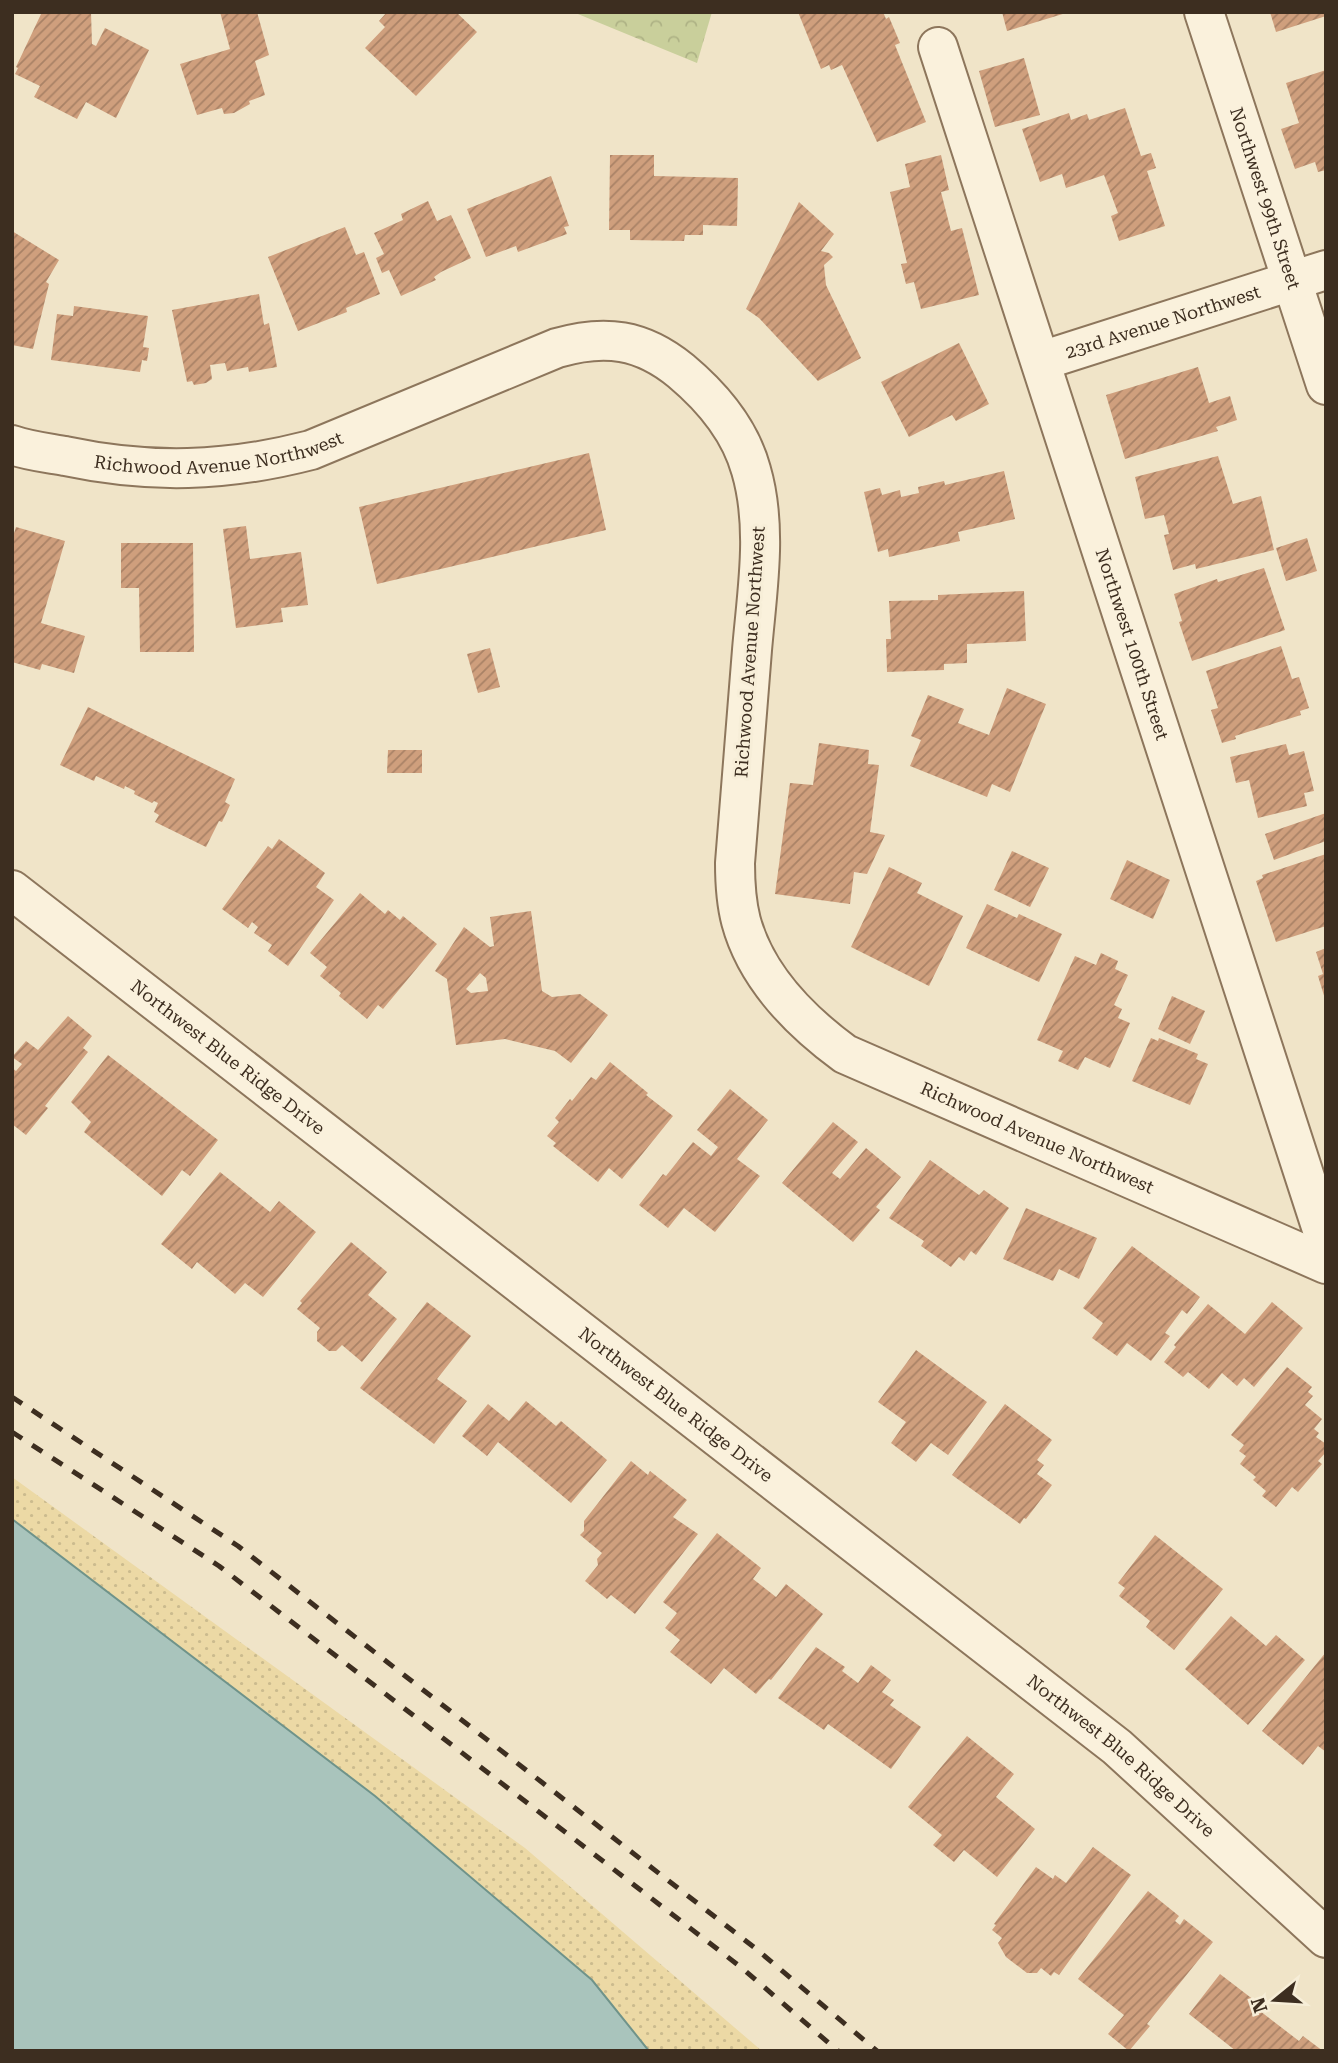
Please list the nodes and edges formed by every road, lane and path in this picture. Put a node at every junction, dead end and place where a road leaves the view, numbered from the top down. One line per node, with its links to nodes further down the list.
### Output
1 (1204, 12): 3 (street, Northwest 99th Street)
2 (938, 47): 4 (street, Northwest 100th Street)
3 (1309, 275): 4 (street, 23rd Avenue Northwest); 5 (street, Northwest 99th Street)
4 (1041, 361): 8 (street, Northwest 100th Street)
5 (1326, 385)
6 (12, 445): 9 (street, Richwood Avenue Northwest)
7 (12, 890): 10 (street, Northwest Blue Ridge Drive)
8 (1326, 1242)
9 (1326, 1264)
10 (1326, 1938)

